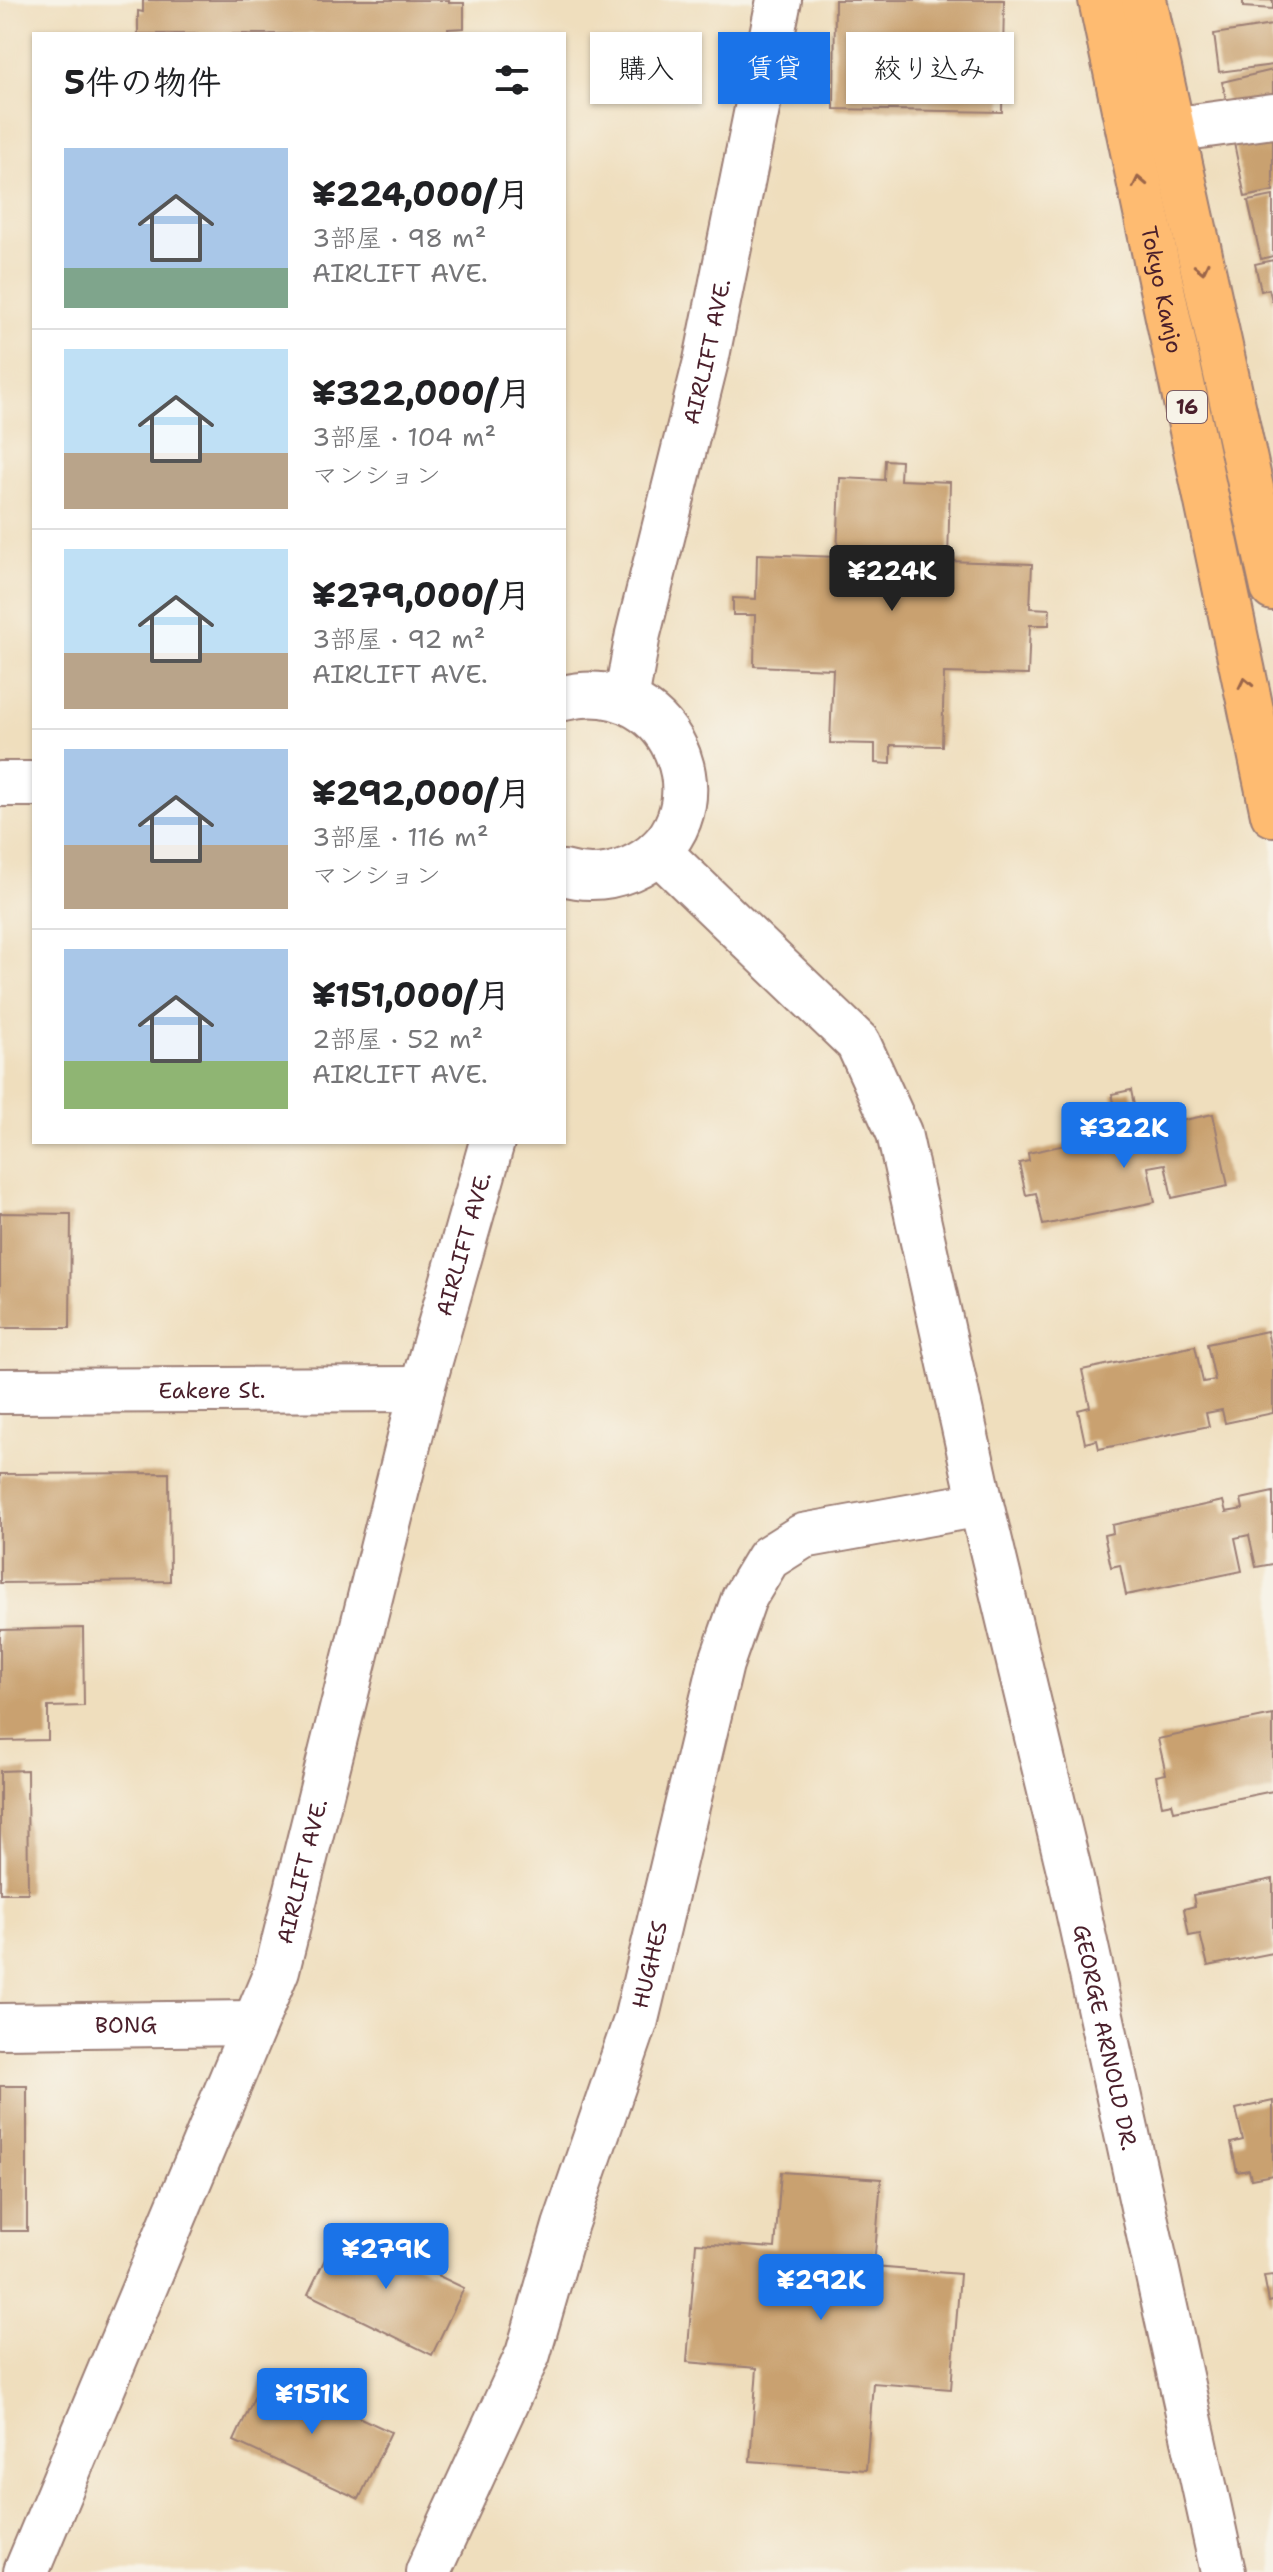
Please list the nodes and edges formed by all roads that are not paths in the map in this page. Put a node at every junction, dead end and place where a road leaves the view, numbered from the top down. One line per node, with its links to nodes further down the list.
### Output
1 (779, 0): 9 (street, AIRLIFT AVE.)
2 (1101, 0): 12 (highway, Tokyo Kanjo / 16, one-way to 2)
3 (1144, 0): 5 (highway, Tokyo Kanjo / 16)
4 (1273, 116): 5 (street)
5 (1171, 130): 6 (highway, Tokyo Kanjo / 16, one-way to 6)
6 (1264, 502): 7 (highway, Tokyo Kanjo / 16)
7 (1273, 588)
8 (566, 698): 9 (street)
9 (626, 700): 13 (street)
10 (0, 784): 11 (street)
11 (32, 784)
12 (1273, 814)
13 (658, 851): 14 (street); 18 (street, GEORGE ARNOLD DR.)
14 (566, 878)
15 (491, 1144): 16 (street, AIRLIFT AVE.)
16 (422, 1389): 17 (street, Eakere St.); 19 (street, AIRLIFT AVE.)
17 (0, 1391)
18 (981, 1504): 22 (street, HUGHES); 23 (street, GEORGE ARNOLD DR.)
19 (253, 2023): 20 (street, BONG); 21 (street, AIRLIFT AVE.)
20 (0, 2026)
21 (18, 2570)
22 (428, 2572)
23 (1223, 2572)

